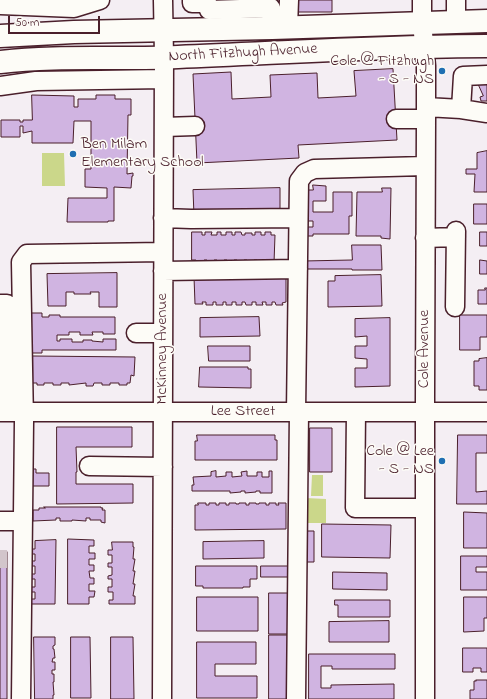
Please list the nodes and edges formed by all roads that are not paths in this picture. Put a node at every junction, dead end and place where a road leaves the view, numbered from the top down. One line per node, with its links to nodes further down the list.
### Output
1 (100, 0): 9 (street)
2 (163, 0): 14 (street, McKinney Avenue)
3 (289, 0): 13 (street)
4 (422, 0): 11 (street, Cole Avenue)
5 (456, 0): 12 (street)
6 (202, 1): 13 (street)
7 (0, 5): 8 (street)
8 (24, 7): 9 (street); 16 (street)
9 (74, 8): 15 (street)
10 (487, 21): 12 (main road, North Fitzhugh Avenue)
11 (422, 22): 12 (main road, North Fitzhugh Avenue); 13 (main road, North Fitzhugh Avenue); 18 (street, Cole Avenue)
12 (456, 22)
13 (280, 28): 14 (main road, North Fitzhugh Avenue)
14 (163, 30): 15 (main road, North Fitzhugh Avenue); 20 (street, McKinney Avenue)
15 (74, 32): 16 (main road, North Fitzhugh Avenue)
16 (25, 35): 17 (main road, North Fitzhugh Avenue)
17 (0, 36)
18 (424, 46): 19 (main road, North Fitzhugh Avenue); 20 (main road, North Fitzhugh Avenue); 28 (street, Cole Avenue)
19 (487, 46)
20 (164, 58): 21 (main road, North Fitzhugh Avenue); 24 (street, McKinney Avenue)
21 (23, 59): 22 (main road, North Fitzhugh Avenue); 25 (street)
22 (0, 62)
23 (487, 75): 27 (street)
24 (164, 79): 25 (street); 32 (street, McKinney Avenue)
25 (25, 82): 26 (street)
26 (0, 86)
27 (460, 109): 28 (street); 29 (street)
28 (426, 113): 30 (street); 33 (street, Cole Avenue)
29 (487, 113)
30 (396, 119)
31 (195, 126): 32 (street)
32 (164, 127): 34 (street, McKinney Avenue)
33 (425, 166): 35 (street); 36 (street, Cole Avenue)
34 (163, 218): 35 (street); 37 (street, McKinney Avenue)
35 (298, 218): 38 (street)
36 (425, 238): 40 (street, Cole Avenue); 40 (street)
37 (163, 252): 39 (street, McKinney Avenue); 45 (street)
38 (298, 269): 39 (street); 47 (street)
39 (163, 271): 43 (street, McKinney Avenue)
40 (425, 290): 49 (street, Cole Avenue)
41 (0, 304): 44 (street)
42 (136, 332): 43 (street)
43 (163, 332): 46 (street, McKinney Avenue)
44 (3, 389): 45 (street)
45 (10, 412): 46 (street, Lee Street); 55 (street)
46 (163, 412): 47 (street, Lee Street); 52 (street, McKinney Avenue)
47 (298, 412): 48 (street, Lee Street); 58 (street)
48 (356, 412): 49 (street, Lee Street); 53 (street)
49 (425, 412): 50 (street, Lee Street); 53 (street, Cole Avenue)
50 (487, 412)
51 (89, 466): 52 (street)
52 (163, 467): 57 (street, McKinney Avenue)
53 (425, 508): 59 (street, Cole Avenue)
54 (0, 521): 55 (street)
55 (23, 521): 56 (street)
56 (21, 699)
57 (162, 699)
58 (296, 699)
59 (425, 699)

